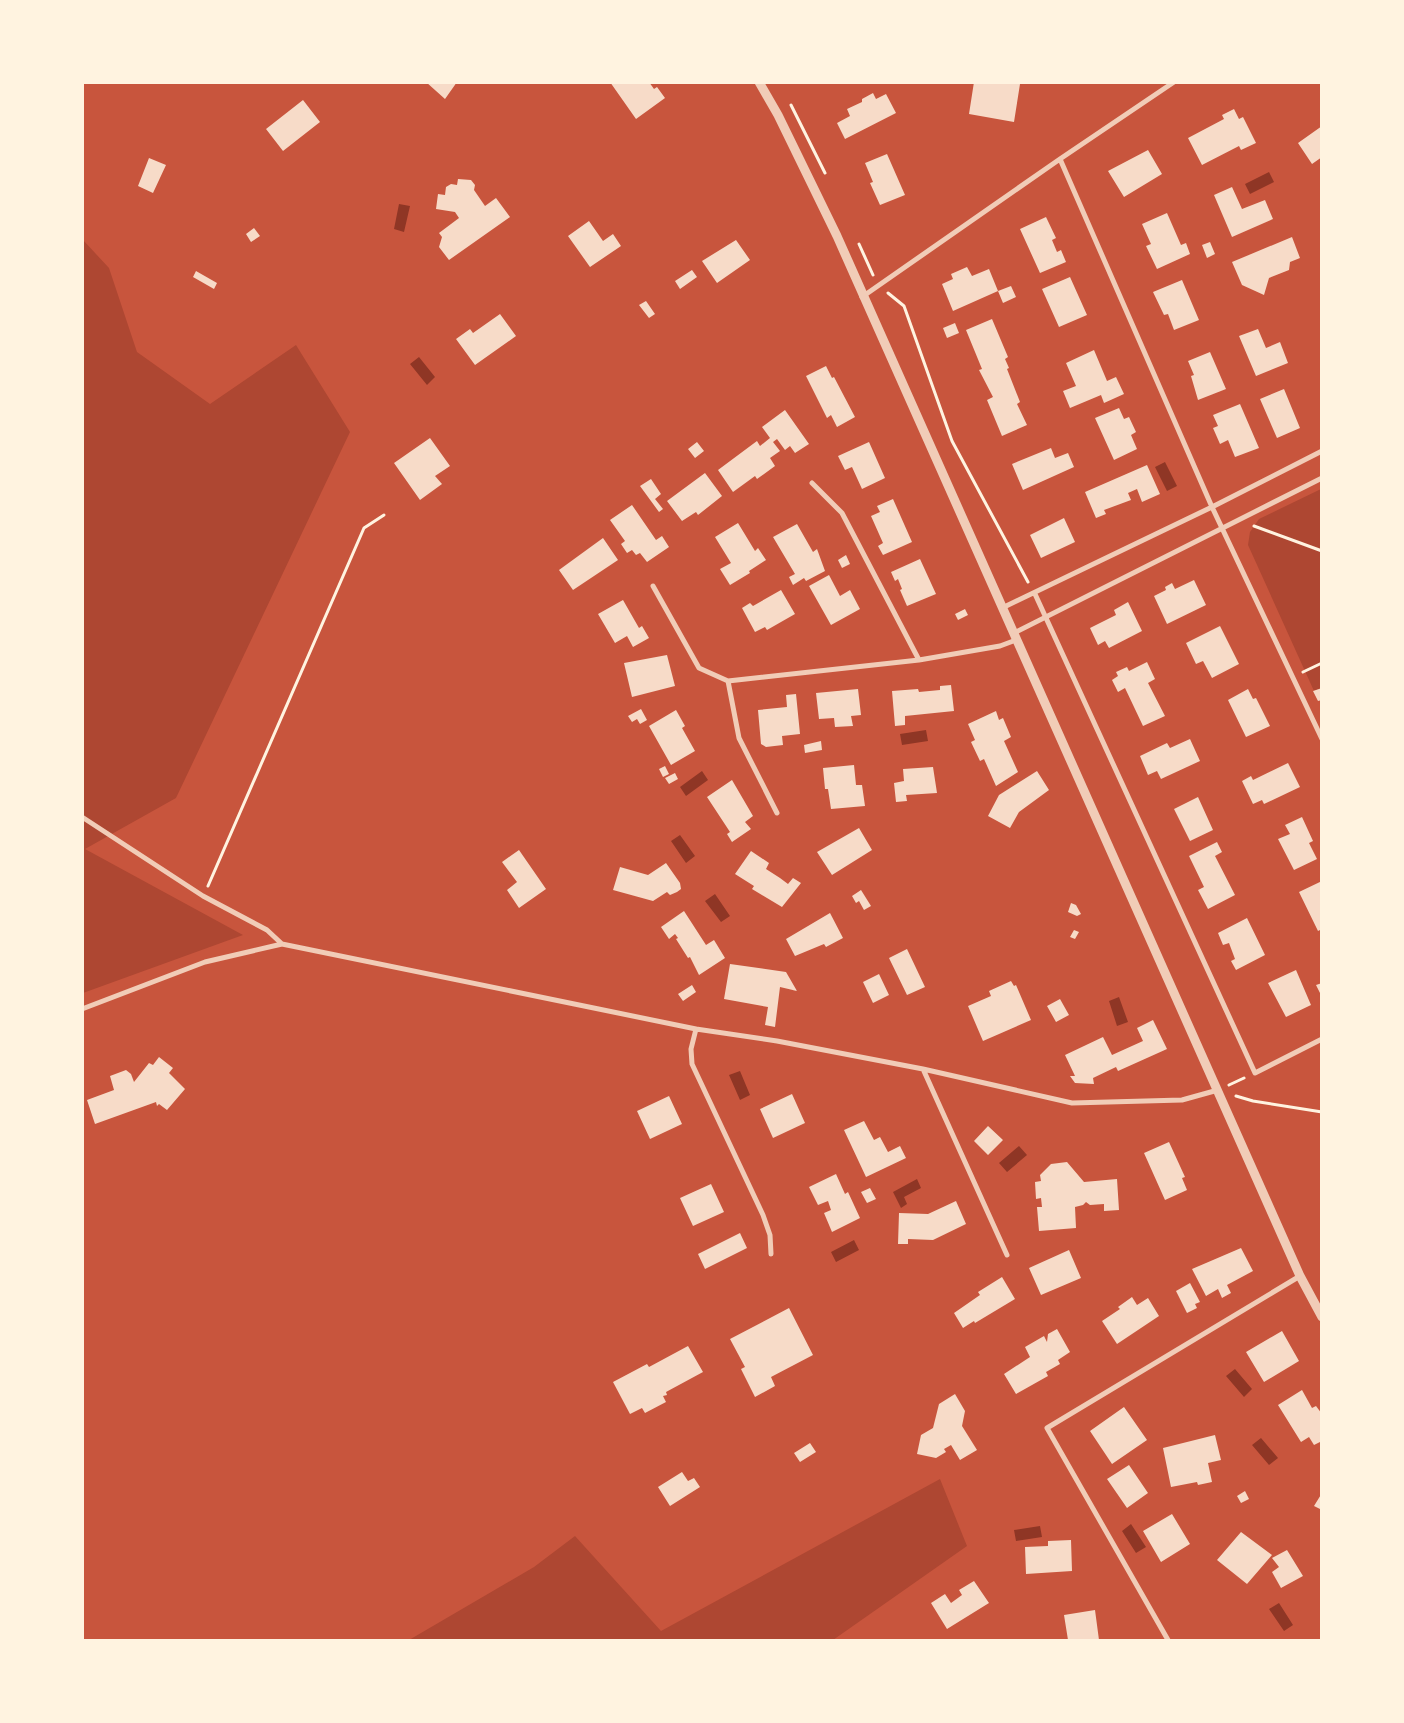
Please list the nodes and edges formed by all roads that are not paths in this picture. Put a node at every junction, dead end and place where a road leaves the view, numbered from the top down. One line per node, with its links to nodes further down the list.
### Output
1 (759, 82): 4 (street)
2 (1174, 82): 3 (street)
3 (1060, 159): 4 (street); 8 (street)
4 (862, 296): 12 (street)
5 (1322, 450): 8 (street)
6 (1322, 478): 9 (street)
7 (812, 484): 15 (street)
8 (1212, 507): 9 (street); 11 (street)
9 (1222, 528): 13 (street); 17 (street)
10 (653, 586): 16 (street)
11 (1034, 594): 12 (street); 13 (street)
12 (1002, 608): 14 (street)
13 (1046, 616): 14 (street); 23 (street)
14 (1015, 636): 15 (street); 25 (street)
15 (919, 660): 16 (street)
16 (728, 681): 18 (street)
17 (1322, 739)
18 (777, 813)
19 (82, 817): 20 (street)
20 (282, 944): 21 (street); 22 (street)
21 (82, 1009)
22 (696, 1029): 24 (street); 26 (street)
23 (1322, 1039)
24 (923, 1069): 25 (street); 27 (street)
25 (1218, 1090): 28 (street)
26 (771, 1254)
27 (1007, 1255)
28 (1300, 1276): 29 (street); 30 (street)
29 (1322, 1318)
30 (1168, 1640)

